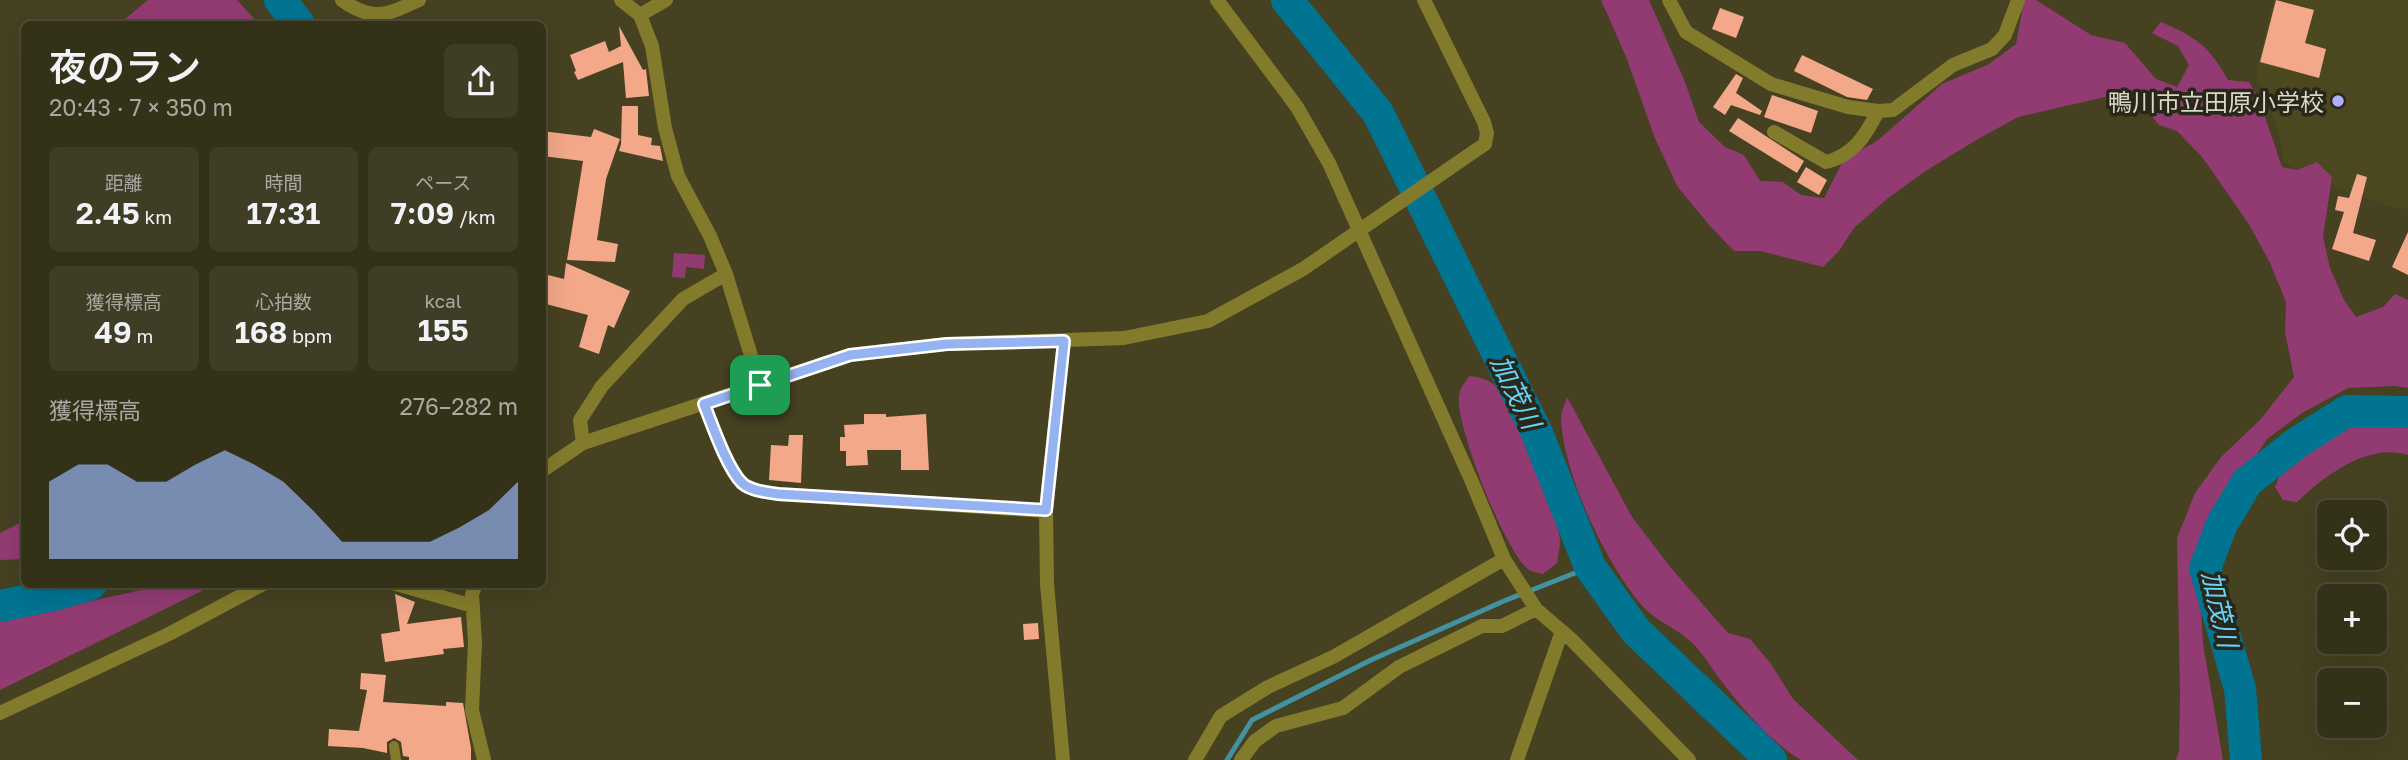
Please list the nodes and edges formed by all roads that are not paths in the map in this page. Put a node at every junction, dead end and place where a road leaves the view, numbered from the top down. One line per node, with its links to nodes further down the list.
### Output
1 (342, 0): 2 (street)
2 (419, 0)
3 (621, 0): 9 (street)
4 (666, 0): 9 (street)
5 (1217, 0): 12 (street)
6 (1424, 0): 12 (street)
7 (1669, 0): 10 (street)
8 (2018, 0): 10 (street)
9 (640, 16): 13 (street)
10 (1878, 111): 11 (street)
11 (1774, 132)
12 (1359, 229): 14 (street); 20 (street)
13 (726, 274): 15 (street); 17 (street)
14 (1064, 341): 15 (street); 19 (street)
15 (760, 385): 16 (street)
16 (704, 404): 17 (street); 19 (street)
17 (583, 443): 18 (street)
18 (546, 468)
19 (1046, 510): 31 (street)
20 (1504, 559): 24 (street); 32 (street)
21 (255, 588): 27 (street)
22 (410, 588): 25 (street)
23 (474, 588): 25 (street)
24 (1533, 604): 26 (street); 33 (street)
25 (473, 606): 30 (street)
26 (1562, 631): 34 (street); 35 (street)
27 (0, 713)
28 (394, 746): 29 (lane)
29 (396, 760)
30 (484, 760)
31 (1063, 760)
32 (1195, 760)
33 (1241, 760)
34 (1517, 760)
35 (1689, 760)

